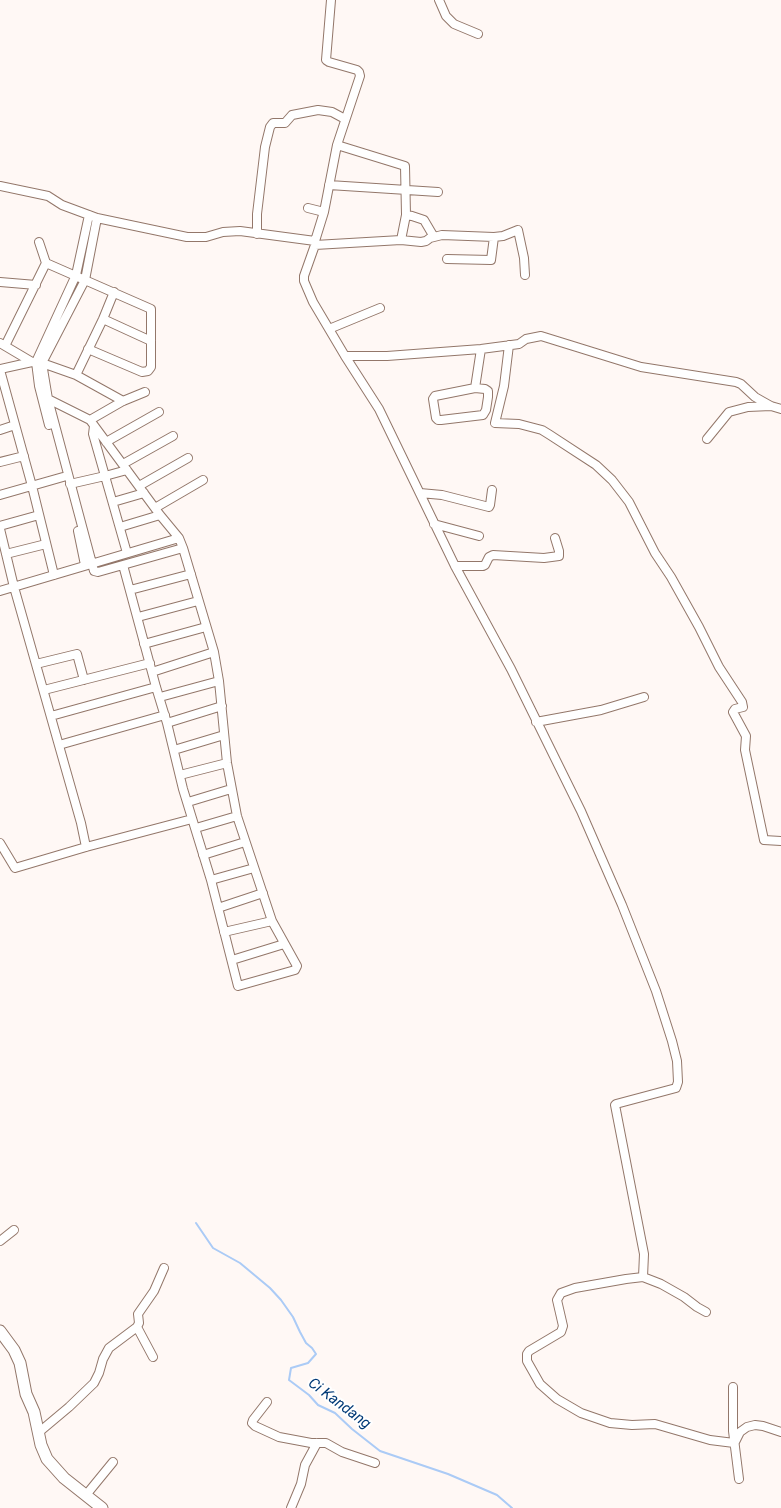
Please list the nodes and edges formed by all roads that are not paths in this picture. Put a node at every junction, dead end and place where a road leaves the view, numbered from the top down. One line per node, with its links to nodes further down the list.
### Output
1 (331, 0): 4 (street)
2 (439, 0): 3 (street)
3 (478, 34)
4 (345, 119): 5 (street); 14 (street)
5 (337, 145): 6 (street); 8 (street)
6 (329, 185): 8 (street); 11 (street)
7 (0, 186): 13 (street)
8 (406, 191): 9 (street); 12 (street)
9 (438, 192)
10 (308, 208): 11 (street)
11 (324, 212): 19 (street)
12 (406, 215): 15 (street); 17 (street)
13 (93, 216): 14 (street); 22 (street); 24 (street)
14 (257, 234): 19 (street)
15 (434, 237): 16 (street); 17 (street)
16 (494, 237): 20 (street); 23 (street)
17 (401, 240): 19 (street)
18 (38, 242): 21 (street)
19 (315, 243): 30 (street)
20 (447, 259)
21 (46, 263): 22 (street); 26 (street)
22 (76, 275): 24 (street); 37 (street)
23 (525, 275)
24 (85, 280): 27 (street); 37 (street)
25 (1, 284): 26 (street)
26 (36, 285): 32 (street)
27 (114, 292): 29 (street); 31 (street)
28 (380, 308): 30 (street)
29 (103, 319): 31 (street); 34 (street)
30 (328, 329): 36 (street)
31 (151, 341): 34 (street)
32 (2, 344): 37 (street)
33 (509, 345): 35 (street); 45 (street); 118 (street)
34 (88, 349): 39 (street)
35 (481, 349): 36 (street); 40 (street)
36 (345, 356): 65 (street)
37 (37, 362): 38 (street); 39 (street); 43 (street); 59 (street)
38 (0, 370): 42 (street)
39 (76, 375): 44 (street)
40 (475, 388): 40 (street)
41 (145, 392): 44 (street)
42 (4, 398): 49 (street)
43 (48, 399): 48 (street); 61 (street)
44 (123, 401): 48 (street)
45 (771, 406): 46 (street); 52 (street)
46 (781, 409)
47 (158, 412): 53 (street)
48 (92, 423): 53 (street); 58 (street)
49 (15, 425): 50 (street); 54 (street)
50 (0, 430)
51 (173, 436): 57 (street)
52 (707, 439)
53 (106, 442): 57 (street)
54 (24, 456): 56 (street); 62 (street)
55 (188, 458): 63 (street)
56 (0, 462)
57 (125, 467): 58 (street); 63 (street)
58 (105, 476): 61 (street); 67 (street)
59 (63, 477): 62 (street); 81 (street)
60 (203, 480): 68 (street)
61 (70, 484): 81 (street)
62 (32, 486): 66 (street); 69 (street)
63 (141, 490): 67 (street); 68 (street)
64 (492, 490): 65 (street)
65 (420, 493): 70 (street)
66 (0, 495)
67 (113, 502): 72 (street)
68 (158, 512): 72 (street); 75 (street)
69 (39, 515): 71 (street); 77 (street)
70 (434, 524): 74 (street); 83 (street)
71 (0, 526)
72 (120, 527): 80 (street)
73 (0, 529): 79 (street)
74 (479, 536)
75 (179, 538): 78 (street); 80 (street)
76 (555, 538): 83 (street)
77 (46, 544): 79 (street); 85 (street)
78 (183, 548): 82 (street); 84 (street)
79 (6, 554): 86 (street)
80 (127, 554): 81 (street)
81 (89, 564): 82 (street); 85 (street)
82 (123, 565): 87 (street)
83 (454, 566): 106 (street)
84 (191, 574): 87 (street); 89 (street)
85 (54, 575): 86 (street)
86 (14, 587): 88 (street); 95 (street)
87 (130, 590): 90 (street)
88 (0, 591)
89 (198, 601): 90 (street); 91 (street)
90 (138, 617): 92 (street)
91 (206, 627): 92 (street); 93 (street)
92 (144, 644): 94 (street)
93 (214, 652): 96 (street); 98 (street)
94 (150, 663): 96 (street); 97 (street)
95 (36, 664): 97 (street); 100 (street)
96 (152, 672): 99 (street)
97 (84, 680): 100 (street)
98 (219, 681): 101 (street); 103 (street)
99 (156, 687): 101 (street); 104 (street)
100 (44, 690): 104 (street)
101 (160, 697): 105 (street)
102 (644, 697): 106 (street)
103 (222, 706): 105 (street); 107 (street)
104 (51, 716): 108 (street)
105 (166, 719): 108 (street); 109 (street)
106 (536, 722): 133 (street)
107 (224, 735): 109 (street); 110 (street)
108 (59, 745): 120 (street)
109 (174, 750): 111 (street)
110 (227, 763): 111 (street); 112 (street)
111 (180, 775): 113 (street)
112 (231, 789): 113 (street); 114 (street)
113 (188, 802): 115 (street)
114 (237, 816): 116 (street); 117 (street)
115 (192, 819): 116 (street); 120 (street)
116 (196, 828): 121 (street)
117 (245, 842): 121 (street); 122 (street)
118 (781, 842)
119 (0, 843): 120 (street)
120 (86, 847)
121 (203, 854): 123 (street)
122 (254, 868): 123 (street); 124 (street)
123 (211, 880): 125 (street)
124 (263, 892): 125 (street); 126 (street)
125 (218, 908): 127 (street)
126 (272, 921): 127 (street); 128 (street)
127 (224, 932): 129 (street)
128 (284, 944): 129 (street); 129 (street)
129 (232, 960)
130 (14, 1230): 131 (street)
131 (0, 1241)
132 (164, 1268): 135 (street)
133 (643, 1277): 134 (street); 143 (street)
134 (706, 1312)
135 (137, 1327): 137 (street); 141 (street)
136 (0, 1331): 141 (street)
137 (153, 1357)
138 (733, 1387): 143 (street)
139 (268, 1402): 142 (street)
140 (781, 1432): 143 (street)
141 (38, 1433): 147 (street)
142 (316, 1443): 145 (street); 149 (street)
143 (734, 1443): 146 (street)
144 (113, 1462): 147 (street)
145 (375, 1463)
146 (739, 1479)
147 (86, 1496): 148 (street)
148 (102, 1508)
149 (291, 1508)

